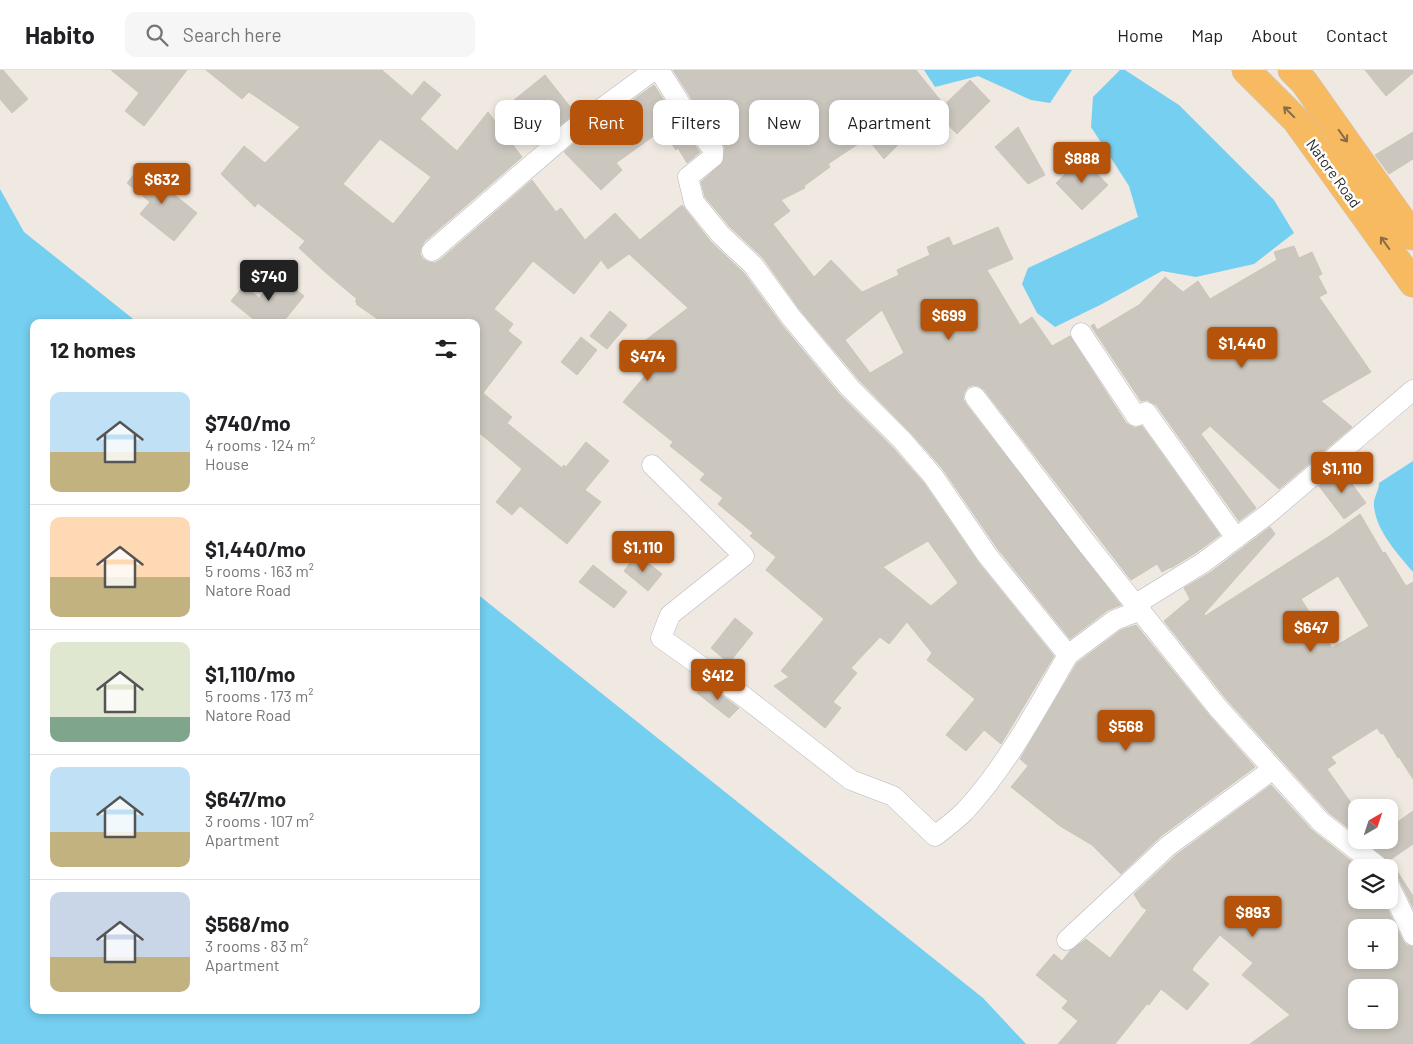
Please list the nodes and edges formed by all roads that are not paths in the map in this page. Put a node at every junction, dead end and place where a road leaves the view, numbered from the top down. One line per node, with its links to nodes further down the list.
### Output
1 (654, 70): 6 (street)
2 (659, 70): 14 (street)
3 (1246, 70): 7 (highway, Natore Road, one-way to 3)
4 (1292, 70): 5 (highway, one-way to 5)
5 (1413, 236)
6 (432, 251)
7 (1413, 283)
8 (1081, 333): 12 (street)
9 (1413, 390): 12 (street)
10 (974, 397): 13 (street)
11 (652, 465): 14 (street)
12 (1236, 538): 13 (street)
13 (1139, 607): 14 (street); 15 (street)
14 (1068, 655)
15 (1273, 769): 16 (street); 19 (street)
16 (1368, 859)
17 (1398, 904): 18 (street)
18 (1413, 935)
19 (1067, 940)

